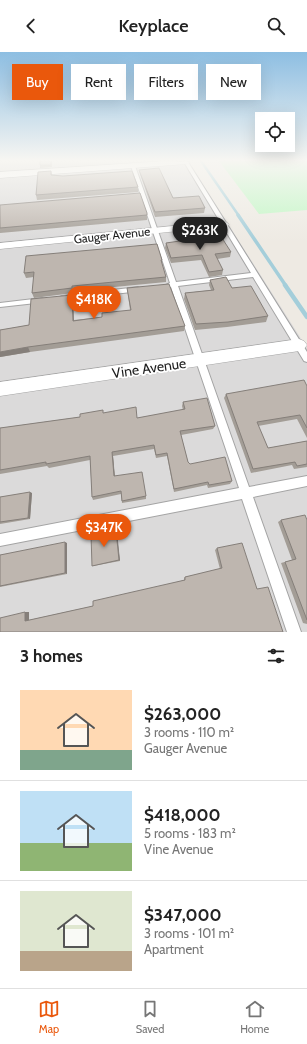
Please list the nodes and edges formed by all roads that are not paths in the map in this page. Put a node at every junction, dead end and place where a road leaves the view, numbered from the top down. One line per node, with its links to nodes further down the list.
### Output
1 (138, 188): 4 (lane)
2 (202, 188): 3 (lane)
3 (224, 224): 4 (street, Gauger Avenue); 6 (lane)
4 (156, 231): 5 (street, Gauger Avenue); 7 (lane)
5 (0, 246)
6 (256, 275): 7 (lane); 13 (lane)
7 (174, 285): 8 (lane); 15 (lane)
8 (158, 286)
9 (142, 288): 10 (lane)
10 (55, 299)
11 (48, 300): 12 (lane)
12 (0, 305)
13 (299, 345): 14 (lane); 15 (street, Vine Avenue)
14 (307, 359)
15 (199, 361): 16 (street, Vine Avenue); 18 (lane)
16 (0, 389)
17 (307, 481): 18 (lane)
18 (245, 493): 19 (lane); 20 (lane)
19 (0, 540)
20 (294, 632)

